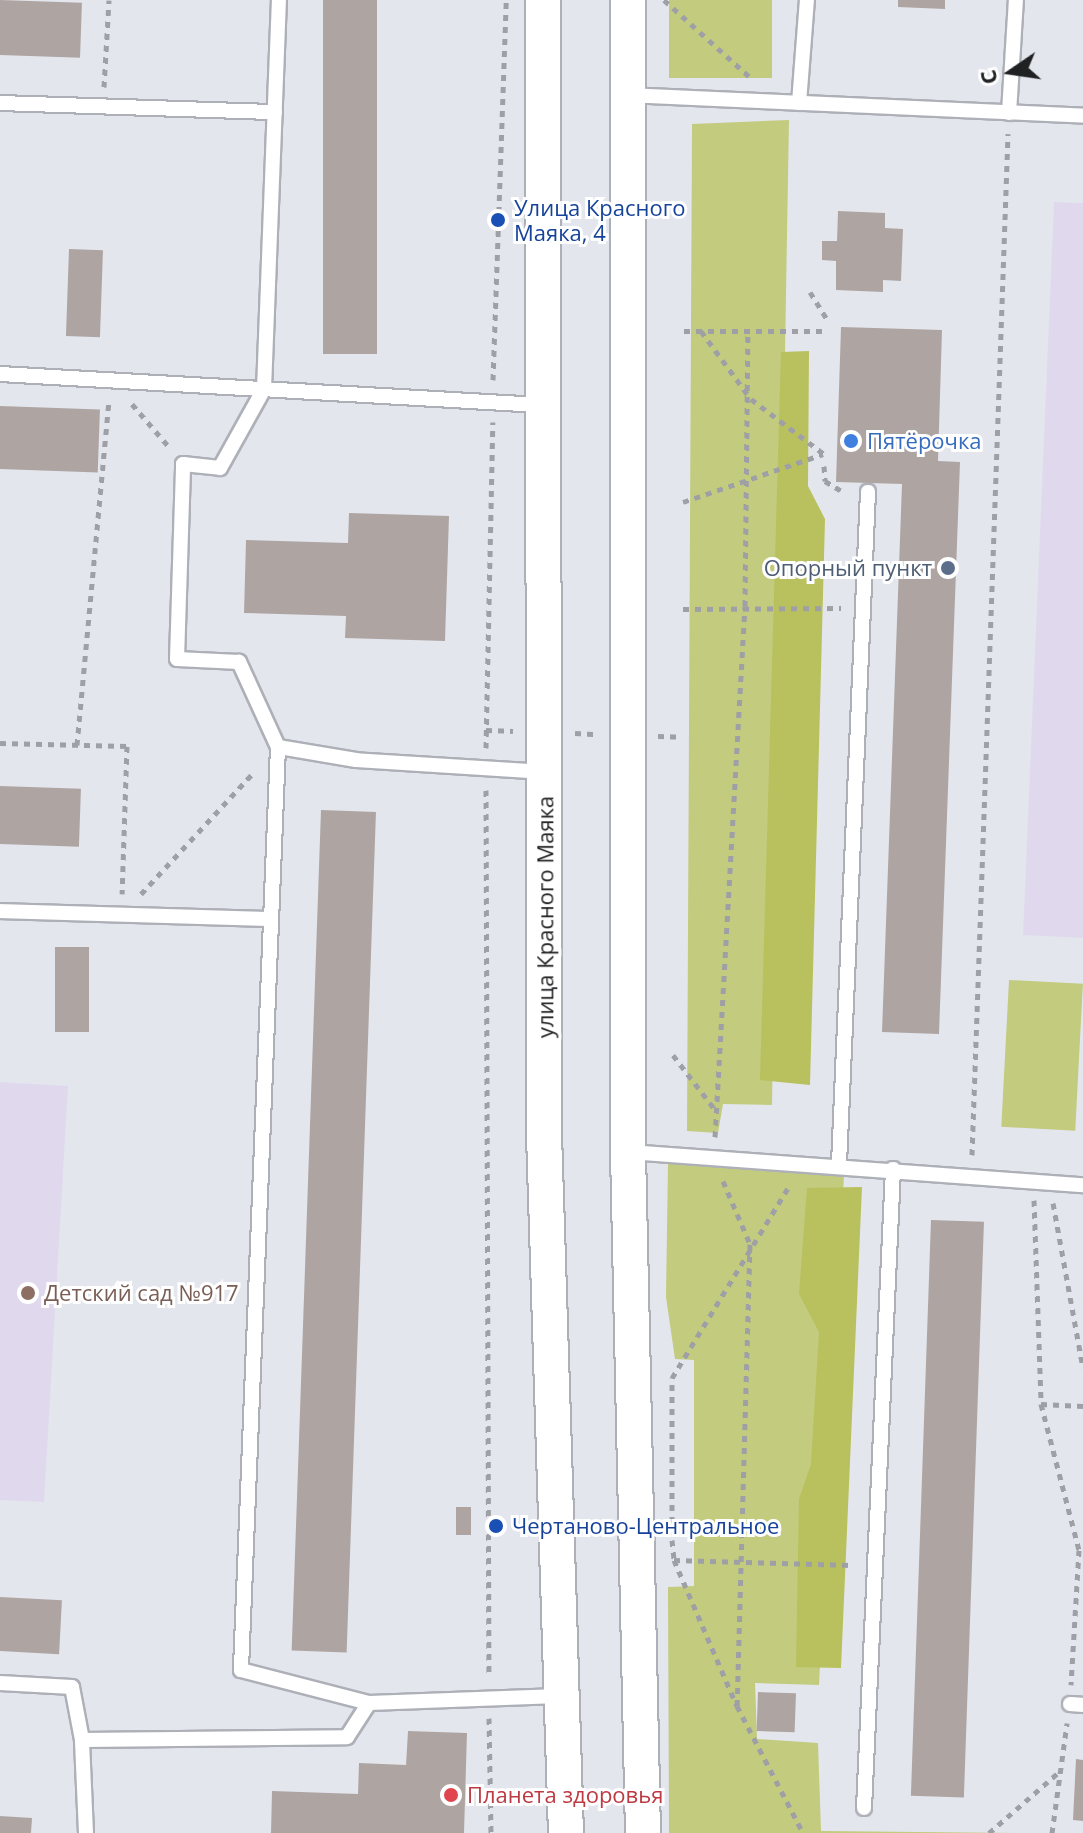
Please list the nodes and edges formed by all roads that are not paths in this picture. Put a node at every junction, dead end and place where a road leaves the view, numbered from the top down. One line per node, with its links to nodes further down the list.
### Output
1 (279, 0): 9 (lane)
2 (543, 0): 14 (street, улица Красного Маяка)
3 (628, 0): 6 (street)
4 (807, 0): 8 (lane)
5 (1016, 0): 10 (lane)
6 (627, 95): 8 (lane); 20 (street)
7 (0, 103): 9 (lane)
8 (799, 103): 10 (lane)
9 (275, 112): 13 (lane)
10 (1009, 113): 11 (lane)
11 (1083, 116)
12 (0, 374): 13 (lane)
13 (264, 389): 14 (lane); 16 (lane)
14 (540, 405): 17 (street, улица Красного Маяка)
15 (868, 492): 21 (lane)
16 (278, 747): 17 (lane); 19 (lane)
17 (545, 772): 25 (street, улица Красного Маяка)
18 (0, 911): 19 (lane)
19 (269, 919): 26 (lane)
20 (628, 1152): 21 (lane); 31 (street)
21 (839, 1164): 22 (lane)
22 (893, 1169): 23 (lane); 28 (lane)
23 (1083, 1185)
24 (0, 1683): 27 (lane)
25 (559, 1696): 26 (lane); 30 (street, улица Красного Маяка)
26 (369, 1703): 27 (lane)
27 (82, 1740): 29 (lane)
28 (864, 1808)
29 (86, 1833)
30 (566, 1833)
31 (643, 1833)

